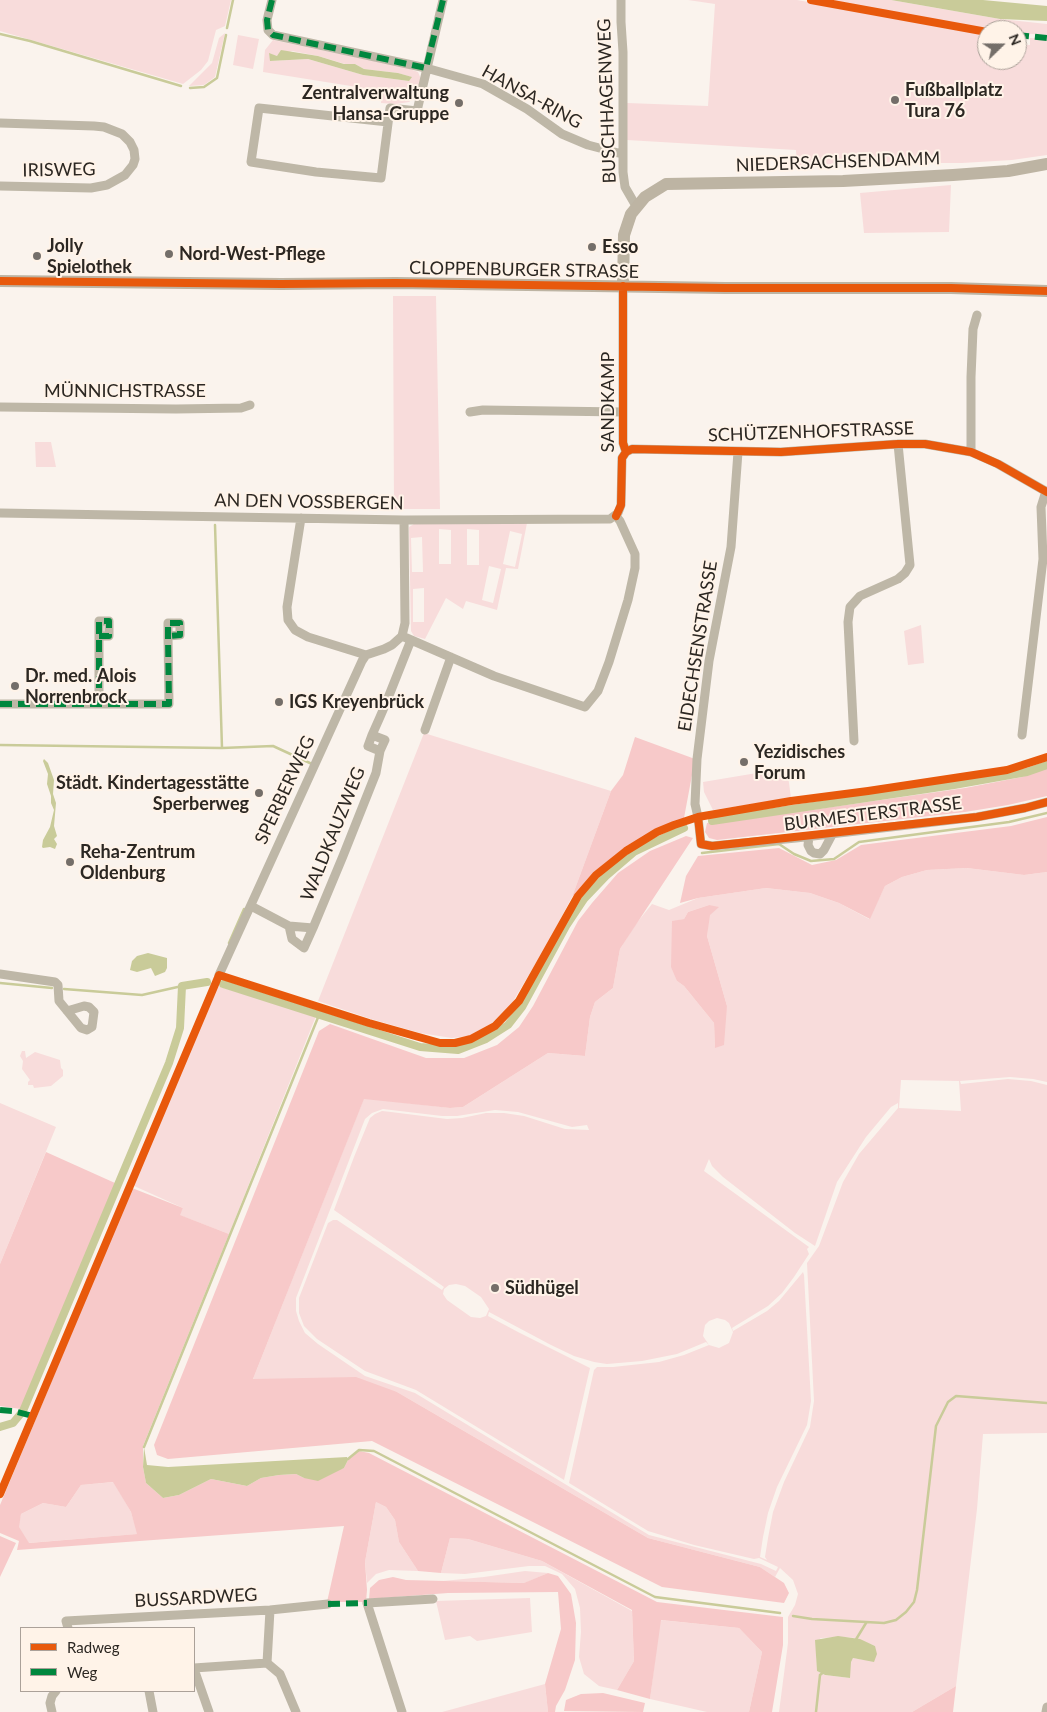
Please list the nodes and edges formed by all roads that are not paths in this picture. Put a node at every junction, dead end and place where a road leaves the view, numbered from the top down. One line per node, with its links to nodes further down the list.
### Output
1 (272, 0): 4 (street, HANSA-RING)
2 (443, 0): 4 (street)
3 (621, 0): 7 (street, BUSCHHAGENWEG)
4 (426, 68): 5 (street); 7 (street, HANSA-RING)
5 (388, 122): 5 (street)
6 (0, 123): 9 (street, IRISWEG)
7 (622, 154): 10 (street, BUSCHHAGENWEG)
8 (1047, 164): 10 (main road, NIEDERSACHSENDAMM)
9 (0, 186)
10 (636, 206): 12 (main road)
11 (0, 281): 12 (main road, CLOPPENBURGER STRASSE)
12 (623, 286): 13 (main road, CLOPPENBURGER STRASSE); 18 (street, SANDKAMP)
13 (1047, 291)
14 (977, 315): 22 (street)
15 (250, 405): 16 (street, MÜNNICHSTRASSE)
16 (0, 407)
17 (470, 412): 18 (street)
18 (623, 412): 20 (street, SANDKAMP)
19 (898, 444): 21 (street, SCHÜTZENHOFSTRASSE); 22 (street, SCHÜTZENHOFSTRASSE); 37 (street)
20 (626, 452): 21 (street, SCHÜTZENHOFSTRASSE); 25 (street, SANDKAMP)
21 (738, 452): 41 (street, EIDECHSENSTRASSE)
22 (971, 452): 23 (street, SCHÜTZENHOFSTRASSE)
23 (1047, 492): 36 (street, SCHÜTZENHOFSTRASSE)
24 (0, 513): 26 (street, AN DEN VOSSBERGEN)
25 (616, 516): 27 (street, AN DEN VOSSBERGEN); 32 (street)
26 (301, 518): 27 (street, AN DEN VOSSBERGEN); 31 (street)
27 (404, 520): 30 (street)
28 (99, 636): 34 (street)
29 (168, 636): 34 (street)
30 (407, 638): 31 (street); 32 (street); 44 (street, WALDKAUZWEG)
31 (366, 655): 42 (street, SPERBERWEG)
32 (451, 657): 35 (street)
33 (0, 704): 34 (street)
34 (99, 704)
35 (426, 730)
36 (1022, 734)
37 (854, 741)
38 (1047, 802): 39 (street, BURMESTERSTRASSE)
39 (833, 833): 40 (street, BURMESTERSTRASSE); 40 (street, BURMESTERSTRASSE)
40 (809, 837): 41 (street, BURMESTERSTRASSE)
41 (701, 844)
42 (250, 906): 43 (street, WALDKAUZWEG); 46 (street, SPERBERWEG)
43 (289, 926): 44 (street, WALDKAUZWEG); 44 (street, WALDKAUZWEG)
44 (312, 928)
45 (0, 974): 47 (street)
46 (219, 975)
47 (67, 1011)
48 (433, 1599): 62 (street)
49 (328, 1604): 50 (street, BUSSARDWEG)
50 (270, 1610): 51 (street, BUSSARDWEG); 52 (street)
51 (67, 1625)
52 (267, 1663): 53 (street); 61 (street)
53 (195, 1669)
54 (195, 1672): 60 (street)
55 (55, 1692): 58 (street)
56 (149, 1692): 59 (street)
57 (1047, 1707): 63 (street)
58 (52, 1712)
59 (153, 1712)
60 (209, 1712)
61 (296, 1712)
62 (402, 1712)
63 (1046, 1712)

